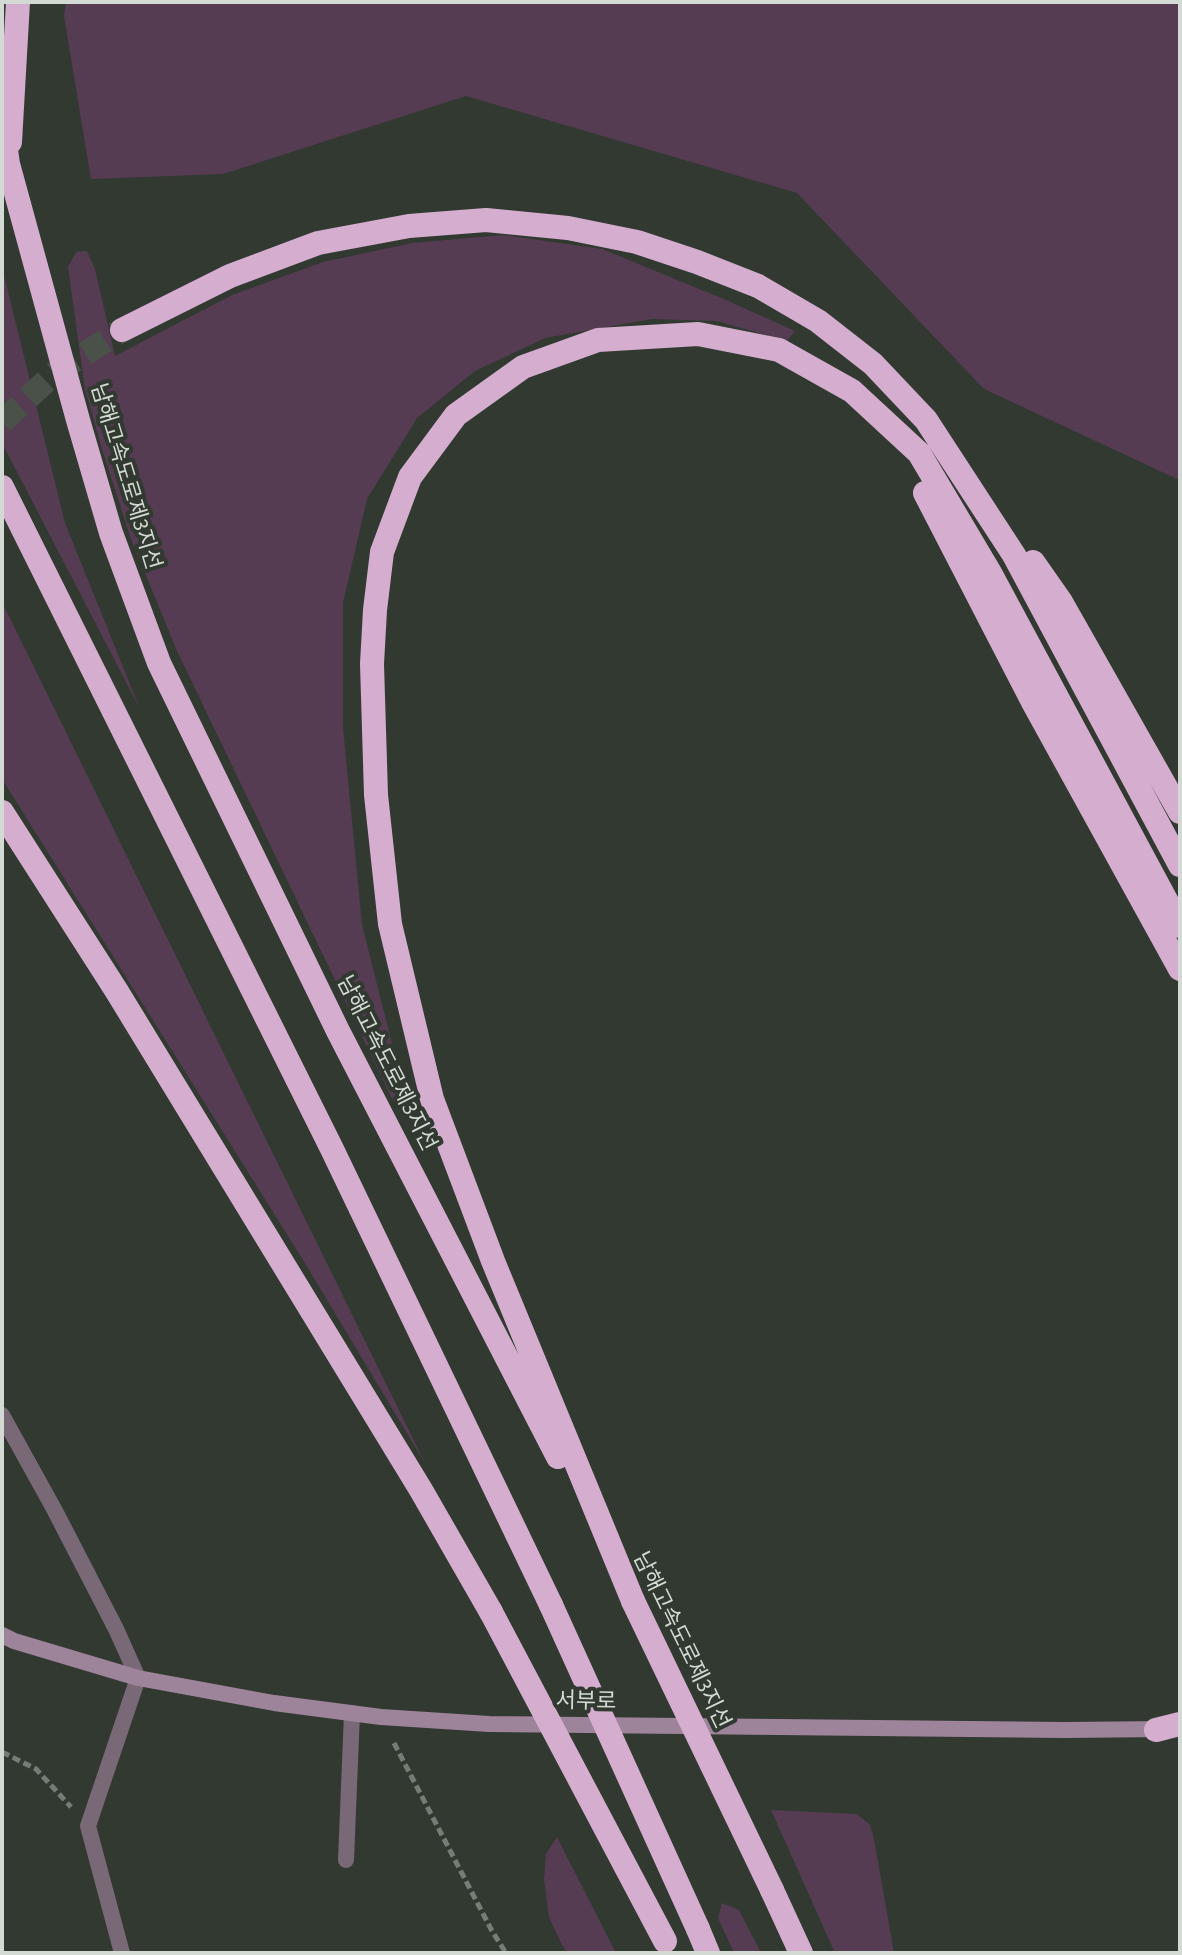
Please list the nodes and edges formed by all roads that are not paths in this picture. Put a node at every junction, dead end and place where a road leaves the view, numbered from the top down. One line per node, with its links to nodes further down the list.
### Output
1 (18, 2): 3 (highway)
2 (2, 122): 3 (highway)
3 (8, 164): 14 (highway, 남해고속도로제3지선)
4 (122, 330): 5 (highway)
5 (926, 420): 9 (highway); 10 (highway)
6 (887, 424): 11 (highway); 12 (highway); 14 (highway)
7 (2, 487): 22 (highway, bridge)
8 (2, 812): 20 (highway, bridge)
9 (1180, 812)
10 (1180, 865)
11 (1180, 926)
12 (1180, 969)
13 (2, 1415): 16 (street)
14 (633, 1601): 23 (highway, 남해고속도로제3지선, bridge)
15 (2, 1635): 16 (main road, 서부로)
16 (138, 1678): 17 (main road, 서부로); 21 (street)
17 (352, 1713): 18 (main road, 서부로); 19 (street)
18 (1172, 1728)
19 (346, 1860)
20 (668, 1947)
21 (122, 1953)
22 (708, 1953)
23 (801, 1953)

